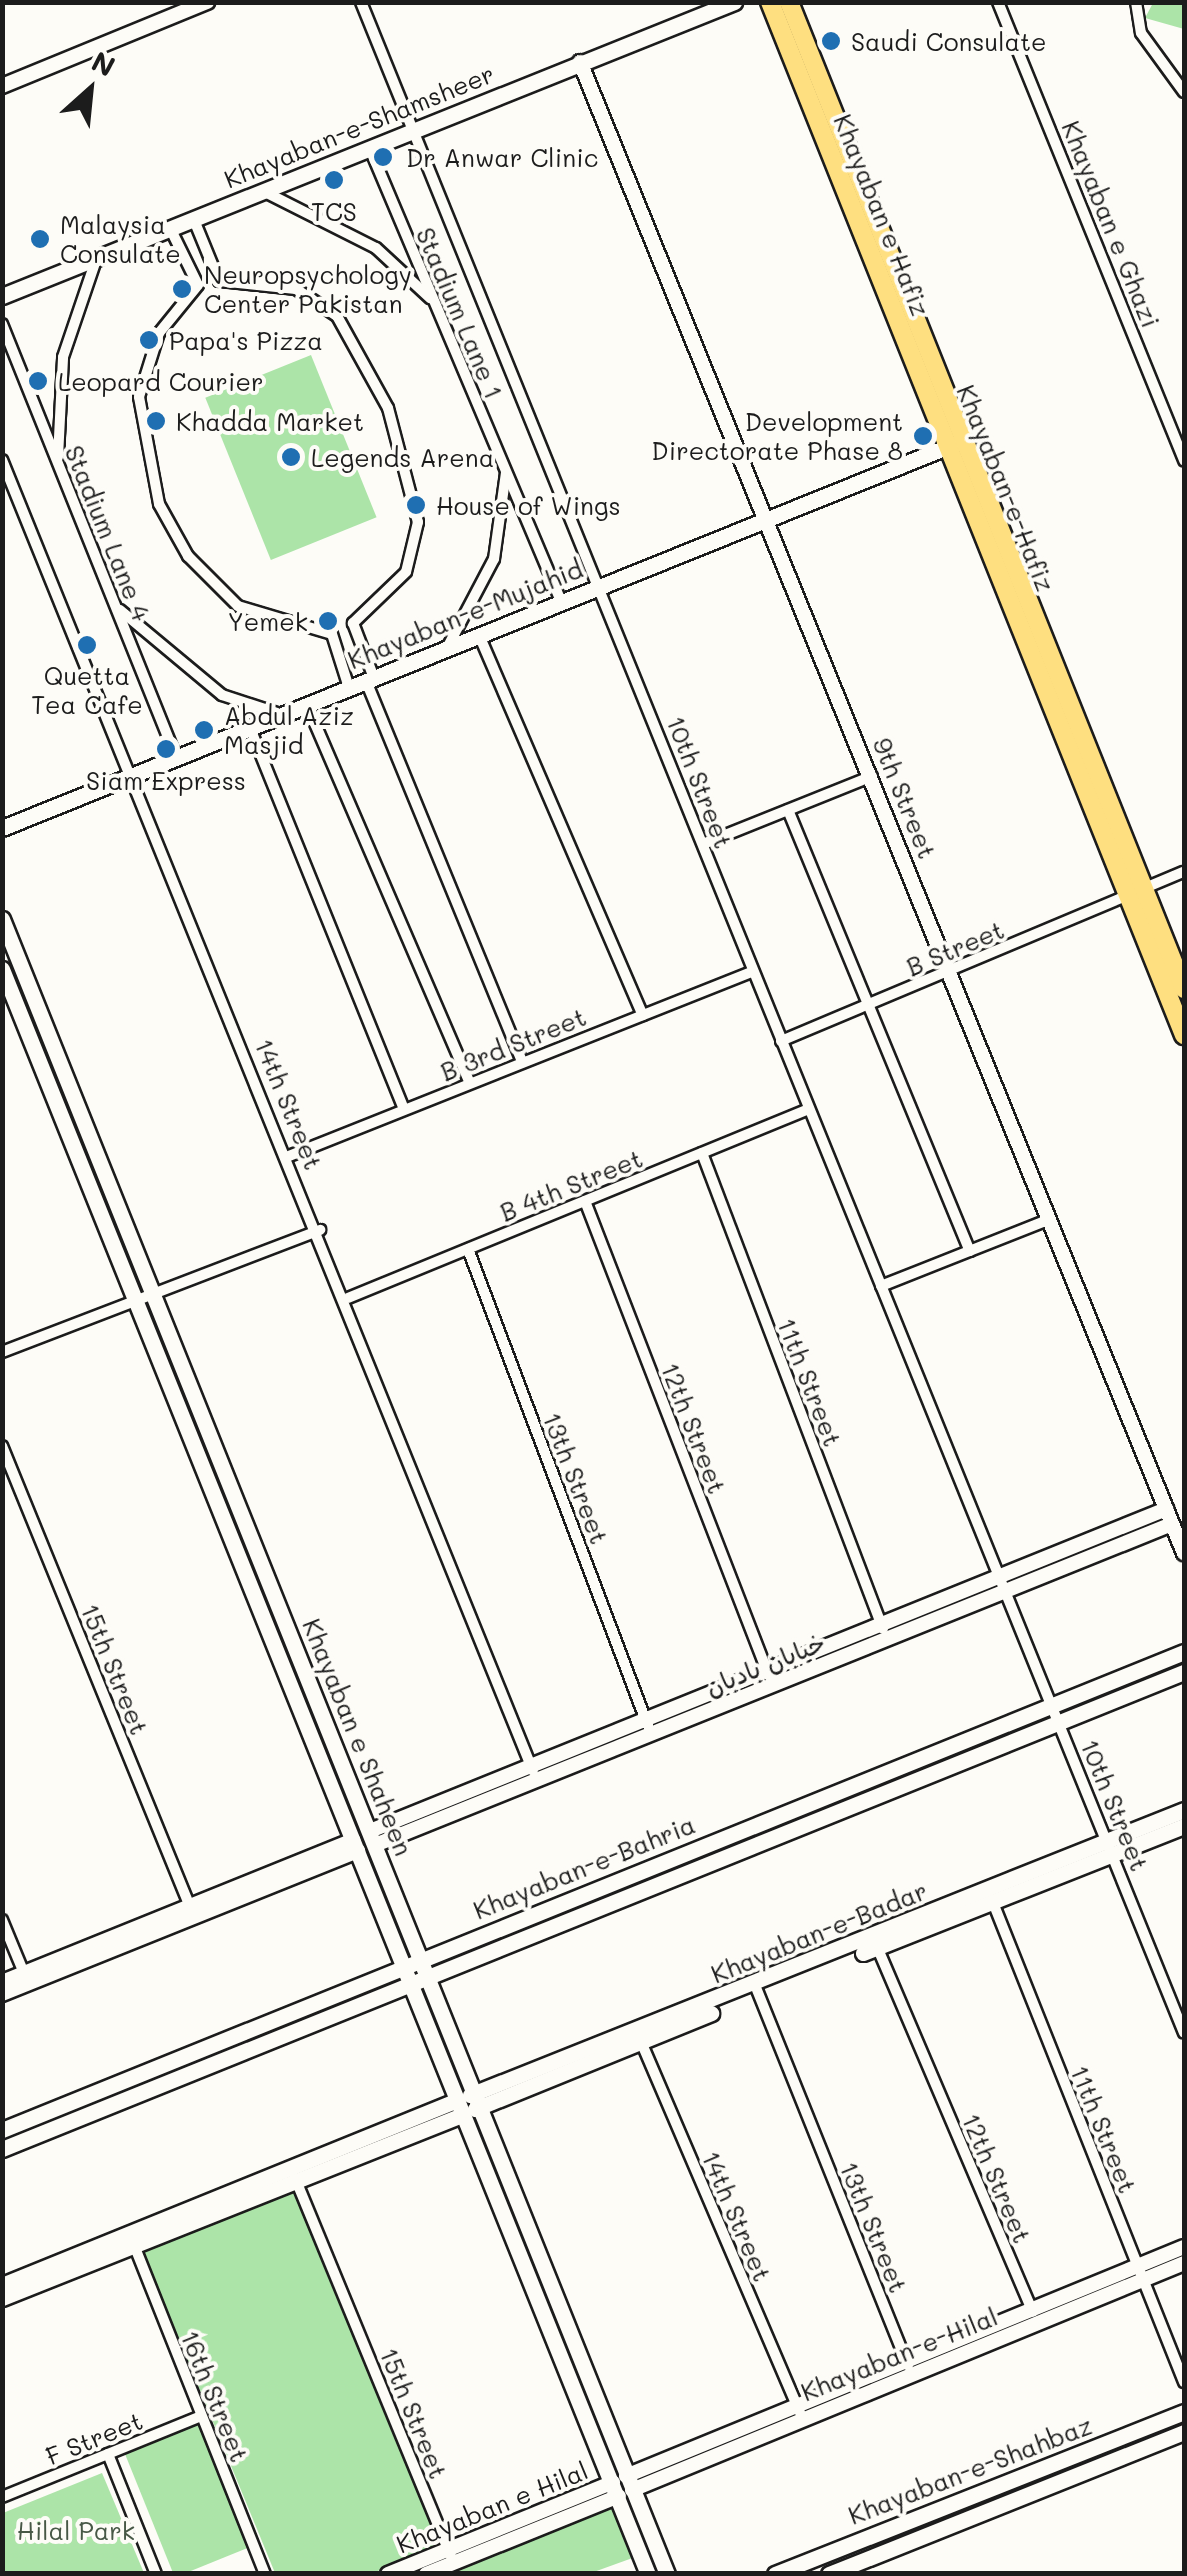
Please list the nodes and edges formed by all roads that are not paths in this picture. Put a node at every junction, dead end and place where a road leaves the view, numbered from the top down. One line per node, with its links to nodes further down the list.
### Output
1 (206, 2): 9 (street)
2 (362, 2): 11 (street, 10th Street)
3 (734, 2): 8 (main road, Khayaban-e-Shamsheer)
4 (770, 2): 22 (main road, Khayaban e Hafiz)
5 (788, 2): 22 (main road, Khayaban-e-Hafiz)
6 (998, 2): 24 (street, Khayaban e Ghazi)
7 (1136, 2): 10 (street)
8 (580, 62): 11 (main road, Khayaban-e-Shamsheer); 27 (street, 9th Street)
9 (2, 86)
10 (1184, 92)
11 (415, 131): 12 (main road, Khayaban-e-Shamsheer); 28 (street, 10th Street)
12 (370, 149): 13 (main road, Khayaban-e-Shamsheer); 20 (street, Stadium Lane 1)
13 (262, 191): 14 (main road, Khayaban-e-Shamsheer); 20 (street)
14 (194, 220): 15 (main road, Khayaban-e-Shamsheer); 16 (street)
15 (172, 230): 17 (street); 18 (main road, Khayaban-e-Shamsheer)
16 (204, 246): 17 (street); 32 (street)
17 (182, 254): 33 (street)
18 (96, 259): 19 (main road, Khayaban-e-Shamsheer); 25 (street)
19 (2, 296)
20 (434, 302): 26 (street, Stadium Lane 1)
21 (2, 324): 25 (street, Stadium Lane 4)
22 (953, 444): 27 (main road, Khayaban-e-Mujahid); 46 (main road, Khayaban-e-Hafiz)
23 (2, 460): 40 (street, 14th Street)
24 (1184, 461)
25 (58, 462): 29 (street, Stadium Lane 4)
26 (506, 474): 30 (street, Stadium Lane 1); 34 (street)
27 (770, 518): 28 (main road, Khayaban-e-Mujahid); 41 (street, 9th Street)
28 (604, 585): 30 (main road, Khayaban-e-Mujahid); 44 (street, 10th Street)
29 (114, 601): 37 (street); 39 (street, Stadium Lane 4)
30 (561, 602): 31 (main road, Khayaban-e-Mujahid)
31 (479, 635): 34 (main road, Khayaban-e-Mujahid); 53 (street)
32 (358, 642): 33 (street); 35 (street)
33 (338, 648): 36 (street)
34 (446, 649): 35 (main road, Khayaban-e-Mujahid)
35 (370, 679): 36 (main road, Khayaban-e-Mujahid); 56 (street)
36 (348, 688): 37 (main road, Khayaban-e-Mujahid)
37 (303, 706): 38 (main road, Khayaban-e-Mujahid); 57 (street)
38 (250, 728): 39 (main road, Khayaban-e-Mujahid); 58 (street)
39 (176, 757): 40 (main road, Khayaban-e-Mujahid)
40 (132, 776): 43 (main road, Khayaban-e-Mujahid); 61 (street, 14th Street)
41 (872, 776): 42 (street); 50 (street, 9th Street)
42 (788, 810): 44 (street); 52 (street)
43 (2, 828)
44 (702, 844): 49 (street, 10th Street)
45 (1184, 872): 46 (street, B Street)
46 (1136, 892): 50 (street, B Street); 51 (main road, Khayaban-e-Hafiz); 54 (main road, Khayaban-e-Hafiz)
47 (2, 919): 68 (main road, Khayaban e Shaheen)
48 (2, 969): 70 (main road, Khayaban e Shaheen)
49 (752, 972): 53 (street, B 3rd Street); 55 (street, 10th Street)
50 (950, 973): 52 (street, B Street); 63 (street, 9th Street)
51 (1184, 989)
52 (870, 1006): 55 (street, B Street); 66 (street)
53 (643, 1014): 56 (street, B 3rd Street)
54 (1184, 1035)
55 (781, 1041): 59 (street, 10th Street)
56 (522, 1061): 57 (street, B 3rd Street)
57 (470, 1082): 58 (street, B 3rd Street)
58 (404, 1108): 61 (street, B 3rd Street)
59 (810, 1109): 60 (street, B 4th Street); 67 (street, 10th Street)
60 (702, 1153): 62 (street, B 4th Street); 76 (street, 11th Street)
61 (289, 1156): 64 (street, 14th Street)
62 (585, 1202): 65 (street, B 4th Street); 79 (street, 12th Street)
63 (1048, 1220): 66 (street); 73 (street, 9th Street)
64 (320, 1230): 68 (street); 69 (street, 14th Street)
65 (468, 1249): 69 (street, B 4th Street); 83 (street, 13th Street)
66 (970, 1250): 67 (street)
67 (881, 1286): 75 (street, 10th Street)
68 (152, 1293): 70 (street); 87 (main road, Khayaban e Shaheen)
69 (348, 1298): 84 (street, 14th Street)
70 (135, 1301): 71 (street); 88 (main road, Khayaban e Shaheen)
71 (2, 1352)
72 (2, 1446): 91 (street, 15th Street)
73 (1169, 1517): 74 (street, 9th Street); 75 (street, خیابان بادبان)
74 (1184, 1553)
75 (1003, 1585): 76 (street, خیابان بادبان); 77 (street, خیابان بادبان); 82 (street, 10th Street)
76 (881, 1625): 77 (street, 11th Street); 79 (street, خیابان بادبان)
77 (889, 1639): 81 (street, خیابان بادبان)
78 (1184, 1652): 82 (main road, Khayaban-e-Bahria)
79 (766, 1670): 81 (street, 12th Street); 83 (street, خیابان بادبان)
80 (1184, 1672): 82 (main road, Khayaban-e-Bahria)
81 (772, 1685): 83 (street, خیابان بادبان)
82 (1057, 1713): 89 (street, 10th Street); 94 (main road, Khayaban-e-Bahria); 97 (main road, Khayaban-e-Bahria)
83 (648, 1727): 84 (street, خیابان بادبان)
84 (534, 1774): 87 (street, خیابان بادبان)
85 (1184, 1810): 89 (main road, Khayaban-e-Badar)
86 (1184, 1826): 89 (main road, Khayaban-e-Badar)
87 (372, 1838): 94 (main road, Khayaban e Shaheen)
88 (356, 1846): 91 (street); 95 (main road, Khayaban e Shaheen)
89 (1111, 1848): 90 (main road, Khayaban-e-Badar); 102 (street, 10th Street)
90 (990, 1896): 93 (main road, Khayaban-e-Badar); 111 (street, 11th Street)
91 (192, 1911): 96 (street)
92 (2, 1920): 96 (street)
93 (876, 1943): 100 (main road, Khayaban-e-Badar); 114 (street, 12th Street)
94 (420, 1960): 95 (main road, Khayaban-e-Bahria); 97 (main road, Khayaban e Shaheen)
95 (402, 1966): 99 (main road, Khayaban e Shaheen); 105 (main road, Khayaban-e-Bahria)
96 (26, 1978): 98 (street); 101 (street)
97 (427, 1980): 99 (main road, Khayaban-e-Bahria); 104 (main road, Khayaban e Shaheen)
98 (2, 1982)
99 (410, 1986): 104 (main road, Khayaban e Shaheen); 106 (main road, Khayaban-e-Bahria)
100 (757, 1989): 103 (main road, Khayaban-e-Badar); 115 (street, 13th Street)
101 (2, 1994)
102 (1184, 2033)
103 (639, 2036): 104 (main road, Khayaban-e-Badar); 117 (street, 14th Street)
104 (465, 2105): 107 (main road, Khayaban-e-Badar); 122 (main road, Khayaban e Shaheen)
105 (2, 2130)
106 (2, 2149)
107 (293, 2174): 108 (main road, Khayaban-e-Badar); 124 (street, 15th Street)
108 (132, 2239): 112 (main road, Khayaban-e-Badar); 113 (main road, Khayaban-e-Badar); 119 (street, 16th Street)
109 (1184, 2248): 111 (street)
110 (1184, 2263): 111 (street, Khayaban-e-Hilal)
111 (1140, 2273): 114 (street, Khayaban-e-Hilal); 116 (street, 11th Street)
112 (2, 2285)
113 (2, 2298)
114 (1034, 2316): 115 (street, Khayaban-e-Hilal)
115 (909, 2367): 117 (street, Khayaban-e-Hilal)
116 (1184, 2382)
117 (799, 2411): 122 (street, Khayaban-e-Hilal)
118 (1184, 2412): 132 (main road, Khayaban-e-Shahbaz)
119 (201, 2416): 121 (street, F Street); 127 (street, 16th Street)
120 (1184, 2432): 125 (main road, Khayaban-e-Shahbaz)
121 (108, 2454): 123 (street, F Street); 126 (street)
122 (622, 2486): 124 (street); 130 (main road, Khayaban e Shaheen); 131 (main road, Khayaban e Shaheen)
123 (2, 2498)
124 (451, 2556): 128 (street, Khayaban e Hilal); 129 (street)
125 (833, 2573)
126 (156, 2574)
127 (265, 2574)
128 (388, 2574)
129 (426, 2574)
130 (648, 2574)
131 (667, 2574)
132 (774, 2574)

